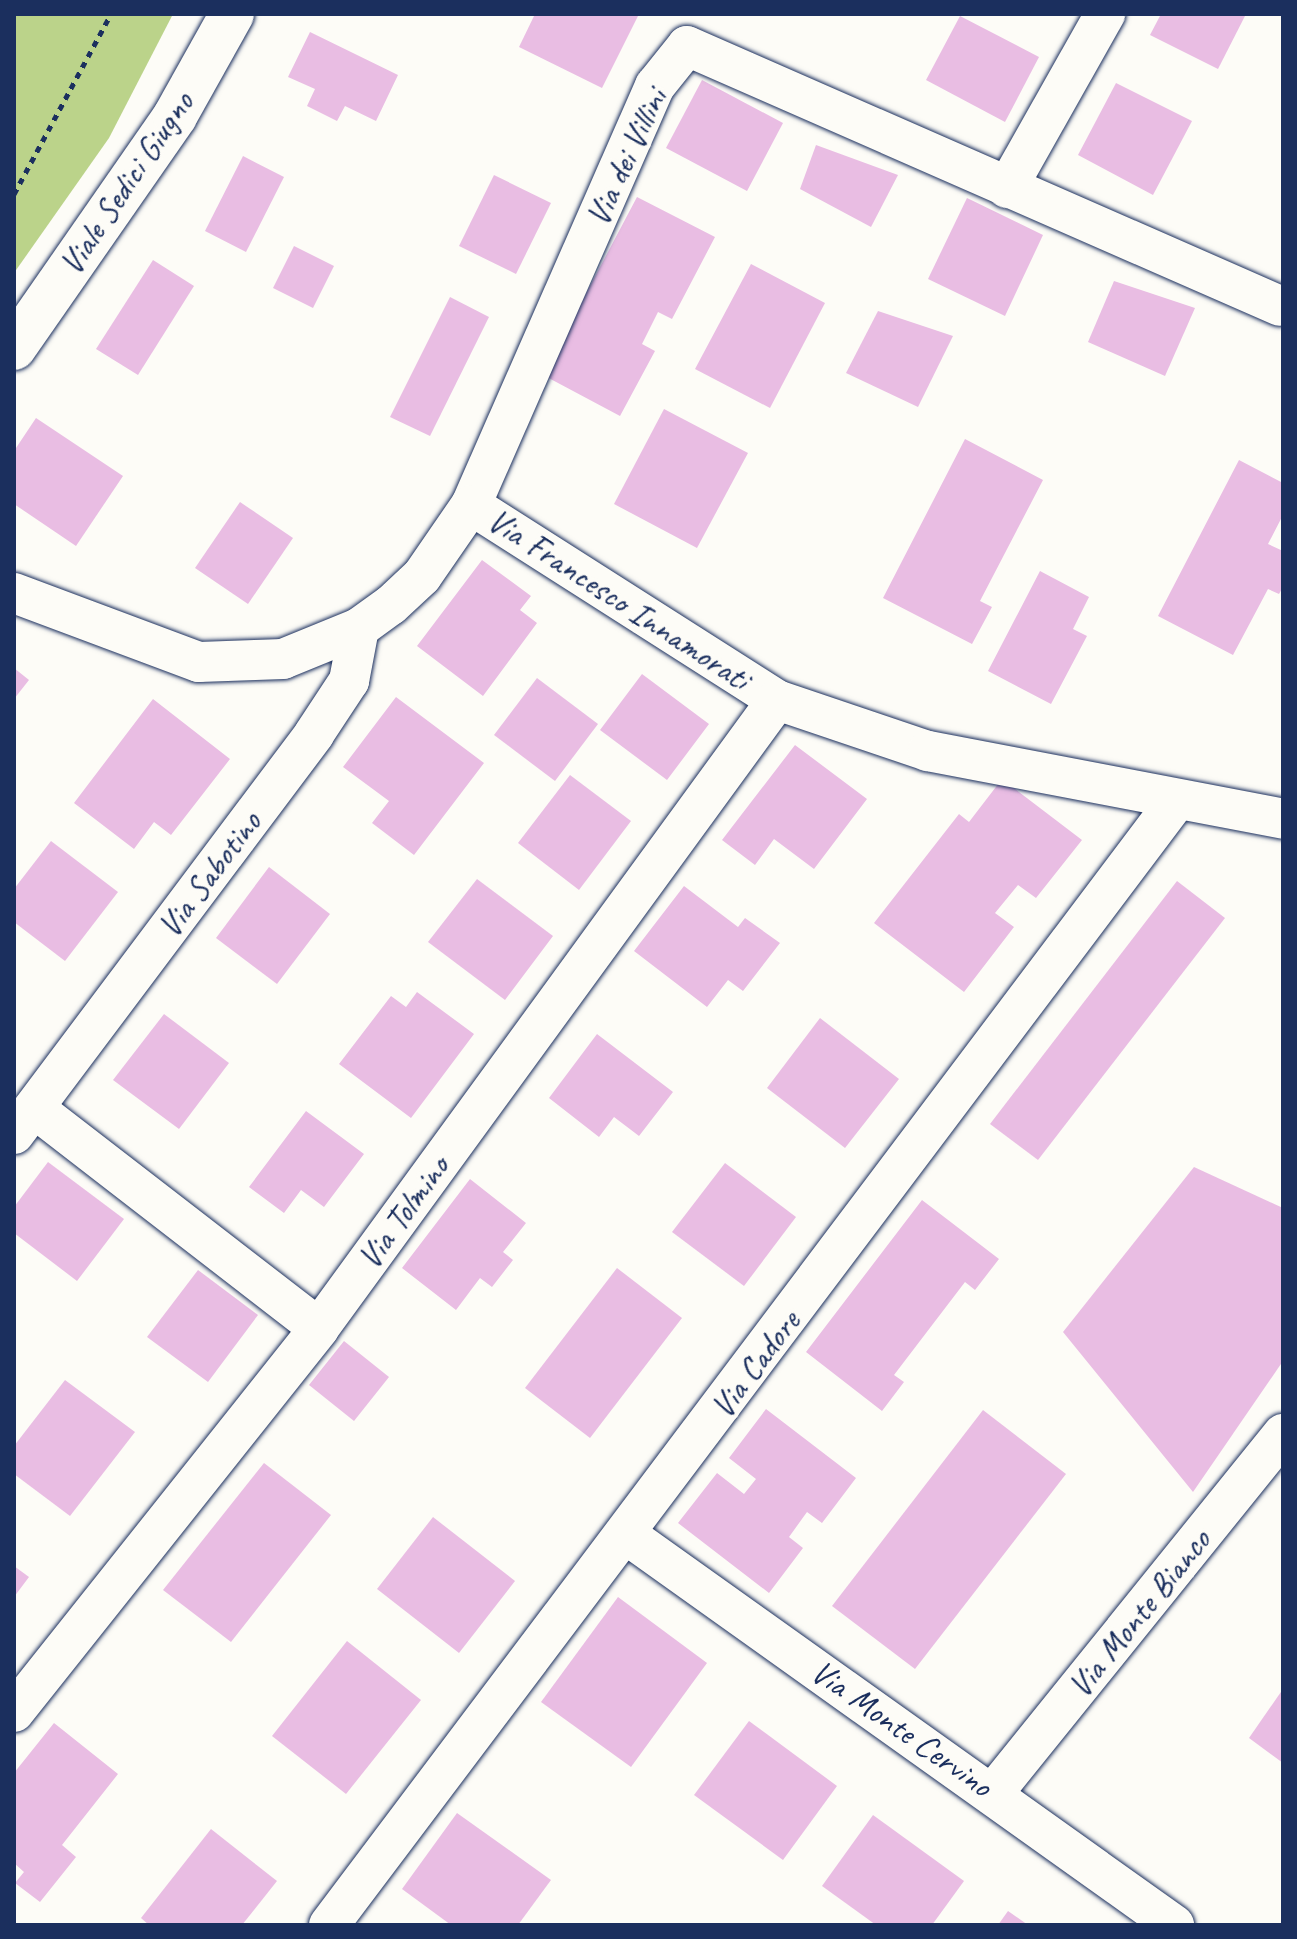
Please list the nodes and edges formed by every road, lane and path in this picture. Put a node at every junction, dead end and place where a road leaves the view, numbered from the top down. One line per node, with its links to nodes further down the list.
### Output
1 (111, 14): 5 (path)
2 (232, 14): 7 (main road, Viale Sedici Giugno)
3 (1105, 14): 4 (street)
4 (1007, 188): 6 (street, Via dei Villini); 8 (street, Via dei Villini)
5 (14, 194)
6 (1280, 306)
7 (14, 348)
8 (471, 505): 10 (street, Via Francesco Innamorati); 11 (street, Via Francesco Innamorati)
9 (14, 593): 10 (street, Via Francesco Innamorati)
10 (359, 628): 14 (street, Via Sabotino)
11 (777, 700): 12 (street, Via Francesco Innamorati); 15 (street, Via Tolmino)
12 (1176, 801): 13 (street, Via Francesco Innamorati); 17 (street, Via Cadore)
13 (1283, 819)
14 (24, 1121): 15 (street, Via Sabotino)
15 (319, 1328): 18 (street, Via Tolmino)
16 (1283, 1434): 19 (street, Via Monte Bianco)
17 (627, 1535): 19 (street, Via Monte Cervino); 20 (street, Via Cadore)
18 (14, 1712)
19 (994, 1792): 21 (street, Via Monte Cervino)
20 (329, 1925)
21 (1174, 1925)

